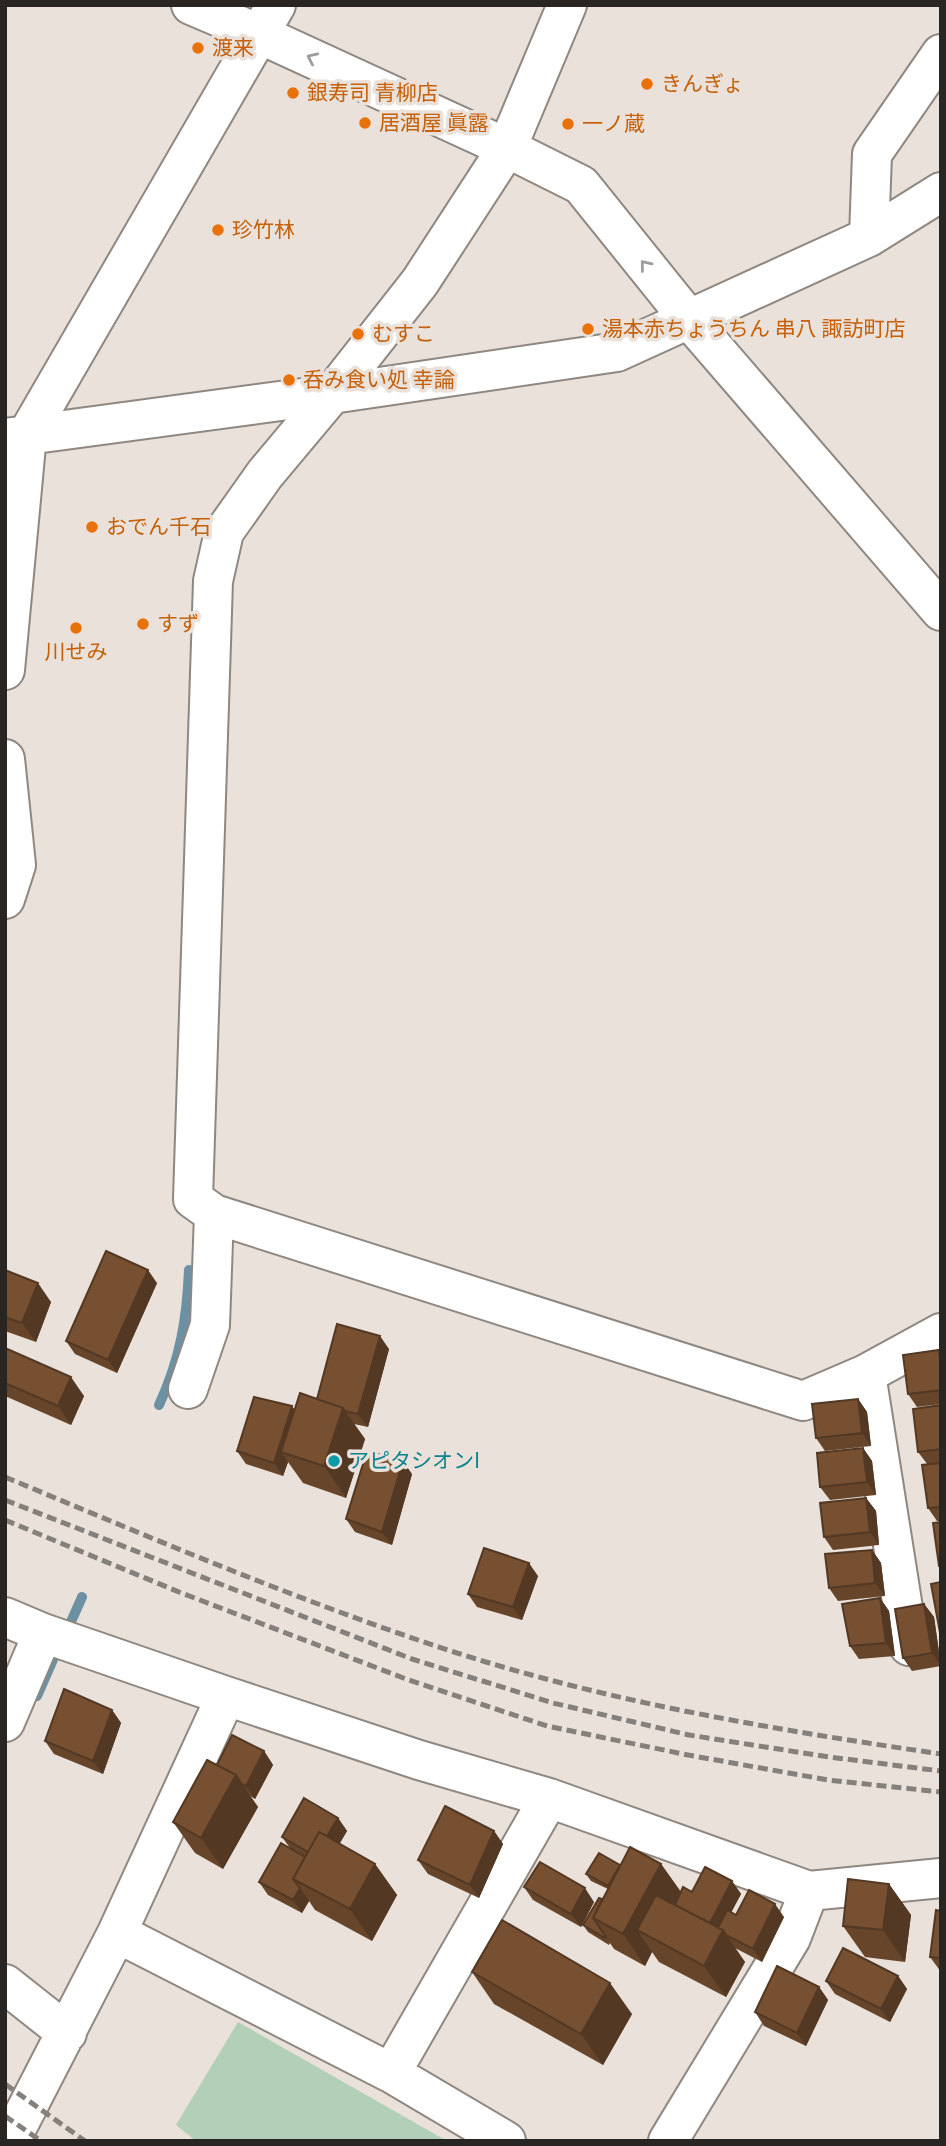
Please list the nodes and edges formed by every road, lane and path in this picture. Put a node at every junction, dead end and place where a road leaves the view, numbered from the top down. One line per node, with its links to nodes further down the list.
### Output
1 (191, 5): 3 (street)
2 (567, 5): 5 (street)
3 (268, 20): 5 (street, one-way to 3); 10 (street)
4 (941, 54): 7 (street)
5 (507, 148): 8 (street, one-way to 5); 9 (street)
6 (941, 192): 7 (street)
7 (869, 237): 8 (street)
8 (688, 318): 9 (street); 11 (street)
9 (332, 394): 10 (street); 15 (street)
10 (16, 437): 12 (street)
11 (941, 611)
12 (5, 670)
13 (5, 759): 14 (street)
14 (5, 899)
15 (214, 1214): 17 (street); 18 (street)
16 (941, 1333): 17 (street)
17 (866, 1374): 21 (street)
18 (188, 1389)
19 (5, 1618): 20 (street)
20 (43, 1633): 22 (street); 23 (street)
21 (909, 1646)
22 (226, 1696): 24 (street); 27 (street)
23 (5, 1722)
24 (549, 1798): 26 (street); 30 (street)
25 (941, 1878): 26 (street)
26 (809, 1891): 33 (street)
27 (117, 1933): 29 (street); 30 (street)
28 (5, 1984): 29 (street)
29 (67, 2033): 31 (street)
30 (391, 2073): 32 (street)
31 (10, 2141)
32 (506, 2141)
33 (668, 2141)

